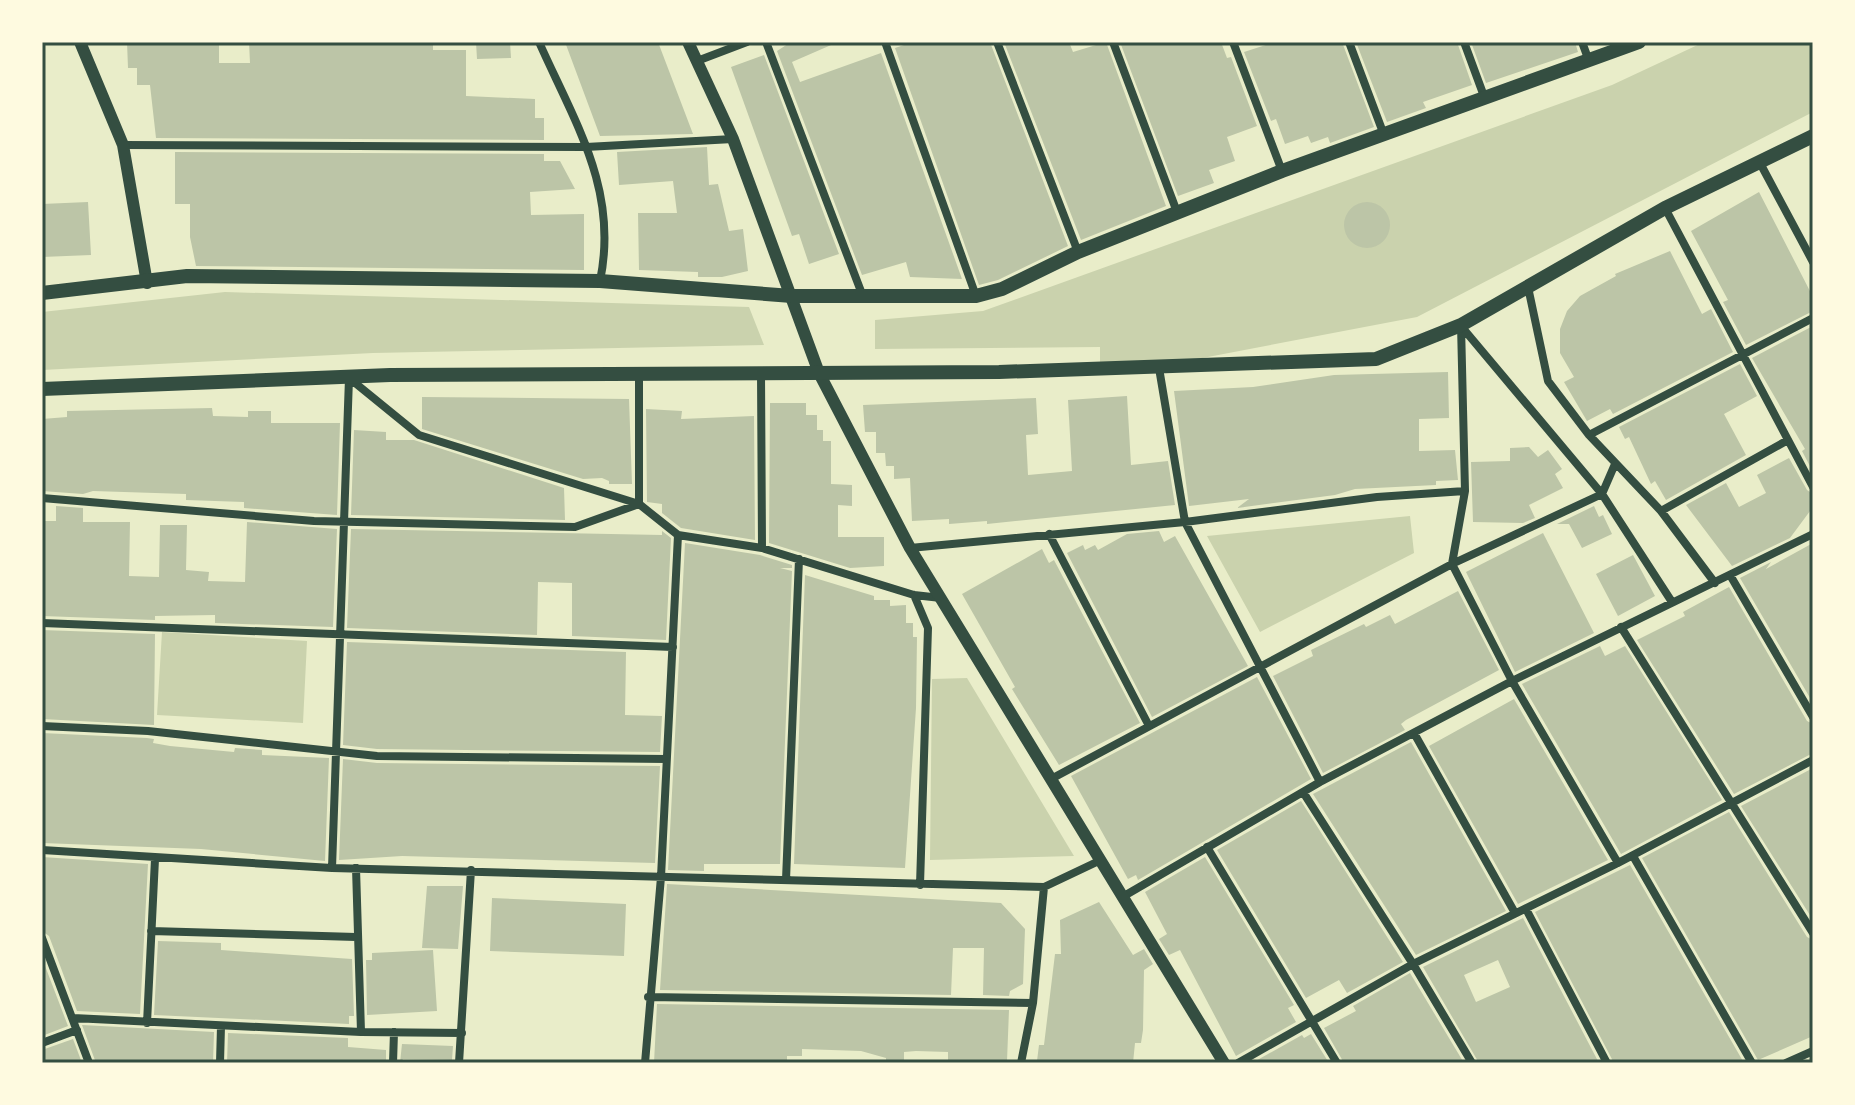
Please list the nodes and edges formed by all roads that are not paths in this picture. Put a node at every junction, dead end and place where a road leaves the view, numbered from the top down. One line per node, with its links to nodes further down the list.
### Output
1 (80, 42): 20 (street)
2 (539, 42): 21 (street)
3 (688, 42): 14 (street)
4 (747, 42): 14 (street)
5 (766, 42): 32 (street)
6 (885, 42): 34 (street)
7 (997, 42): 26 (street)
8 (1113, 42): 25 (street)
9 (1233, 42): 23 (street)
10 (1349, 42): 17 (street)
11 (1464, 42): 16 (street)
12 (1582, 42): 15 (street)
13 (1639, 42): 15 (main road)
14 (697, 61): 19 (street)
15 (1589, 61): 16 (main road)
16 (1485, 99): 17 (main road)
17 (1384, 135): 23 (main road)
18 (1813, 136): 22 (main road)
19 (733, 139): 21 (street); 33 (street)
20 (123, 145): 21 (street); 29 (street)
21 (586, 147): 28 (street)
22 (1760, 163): 24 (main road); 27 (street)
23 (1282, 171): 25 (main road)
24 (1665, 208): 30 (main road); 37 (street)
25 (1177, 212): 26 (main road)
26 (1078, 252): 34 (main road)
27 (1813, 262)
28 (600, 281): 29 (main road); 33 (main road)
29 (147, 283): 31 (main road)
30 (1528, 287): 36 (main road); 44 (street)
31 (42, 293)
32 (862, 294): 33 (main road); 34 (main road)
33 (792, 296): 40 (street)
34 (976, 296)
35 (1813, 318): 37 (street)
36 (1461, 325): 38 (main road); 48 (street); 49 (street)
37 (1741, 355): 44 (street); 45 (street)
38 (1159, 368): 40 (main road); 53 (street)
39 (761, 373): 40 (main road); 41 (main road); 58 (street)
40 (819, 373): 59 (street)
41 (639, 374): 42 (main road); 51 (street)
42 (349, 378): 43 (main road); 51 (street); 54 (street)
43 (42, 389)
44 (1589, 435): 46 (street)
45 (1788, 440): 47 (street); 52 (street)
46 (1615, 464): 49 (street); 52 (street)
47 (1813, 487)
48 (1465, 491): 53 (street); 61 (street)
49 (1602, 494): 61 (street); 66 (street)
50 (42, 498): 54 (street)
51 (639, 504): 54 (street); 57 (street)
52 (1661, 511): 63 (street)
53 (1185, 522): 55 (street); 71 (street)
54 (346, 523): 69 (street)
55 (1049, 534): 59 (street); 74 (street)
56 (1813, 534): 62 (street)
57 (678, 535): 58 (street); 70 (street)
58 (762, 548): 60 (street)
59 (910, 548): 65 (street)
60 (799, 559): 64 (street); 94 (street)
61 (1452, 564): 71 (street); 72 (street)
62 (1730, 575): 63 (street); 73 (street)
63 (1715, 583): 66 (street)
64 (914, 595): 65 (street); 95 (street)
65 (941, 598): 80 (street)
66 (1672, 602): 68 (street)
67 (42, 623): 69 (street)
68 (1621, 627): 72 (street); 83 (street)
69 (337, 637): 70 (street); 77 (street)
70 (673, 647): 78 (street)
71 (1260, 667): 74 (street); 81 (street)
72 (1512, 681): 76 (street); 89 (street)
73 (1813, 717)
74 (1148, 724): 80 (street)
75 (42, 726): 77 (street)
76 (1414, 733): 81 (street); 99 (street)
77 (336, 752): 78 (street); 90 (street)
78 (666, 759): 93 (street)
79 (1813, 760): 83 (street)
80 (1051, 779): 88 (street)
81 (1320, 782): 82 (street)
82 (1303, 792): 84 (street); 104 (street)
83 (1732, 803): 86 (street); 101 (street)
84 (1207, 847): 97 (street); 109 (street)
85 (42, 850): 87 (street)
86 (1633, 856): 89 (street); 128 (street)
87 (155, 859): 90 (street); 100 (street)
88 (1101, 860): 96 (street); 97 (street)
89 (1618, 863): 98 (street)
90 (332, 868): 91 (street)
91 (356, 868): 92 (street); 102 (street)
92 (471, 870): 93 (street); 114 (street)
93 (661, 877): 94 (street); 105 (street)
94 (786, 880): 95 (street)
95 (920, 885): 96 (street)
96 (1044, 887): 106 (street)
97 (1124, 896): 123 (street)
98 (1526, 909): 99 (street); 127 (street)
99 (1515, 913): 104 (street)
100 (151, 931): 102 (street); 108 (street)
101 (1813, 933)
102 (356, 937): 112 (street)
103 (43, 944): 107 (street)
104 (1413, 964): 109 (street); 126 (street)
105 (648, 997): 106 (street); 121 (street)
106 (1033, 1003): 122 (street)
107 (73, 1018): 108 (street); 111 (street)
108 (147, 1023): 110 (street)
109 (1312, 1024): 124 (street); 125 (street)
110 (221, 1026): 112 (street); 118 (street)
111 (77, 1030): 115 (street); 117 (street)
112 (361, 1032): 113 (street)
113 (394, 1032): 114 (street); 119 (street)
114 (462, 1033): 120 (street)
115 (42, 1043)
116 (1813, 1051): 129 (street)
117 (89, 1063)
118 (220, 1063)
119 (393, 1063)
120 (459, 1063)
121 (645, 1063)
122 (1021, 1063)
123 (1224, 1063)
124 (1238, 1063)
125 (1337, 1063)
126 (1472, 1063)
127 (1607, 1063)
128 (1752, 1063)
129 (1786, 1063)

